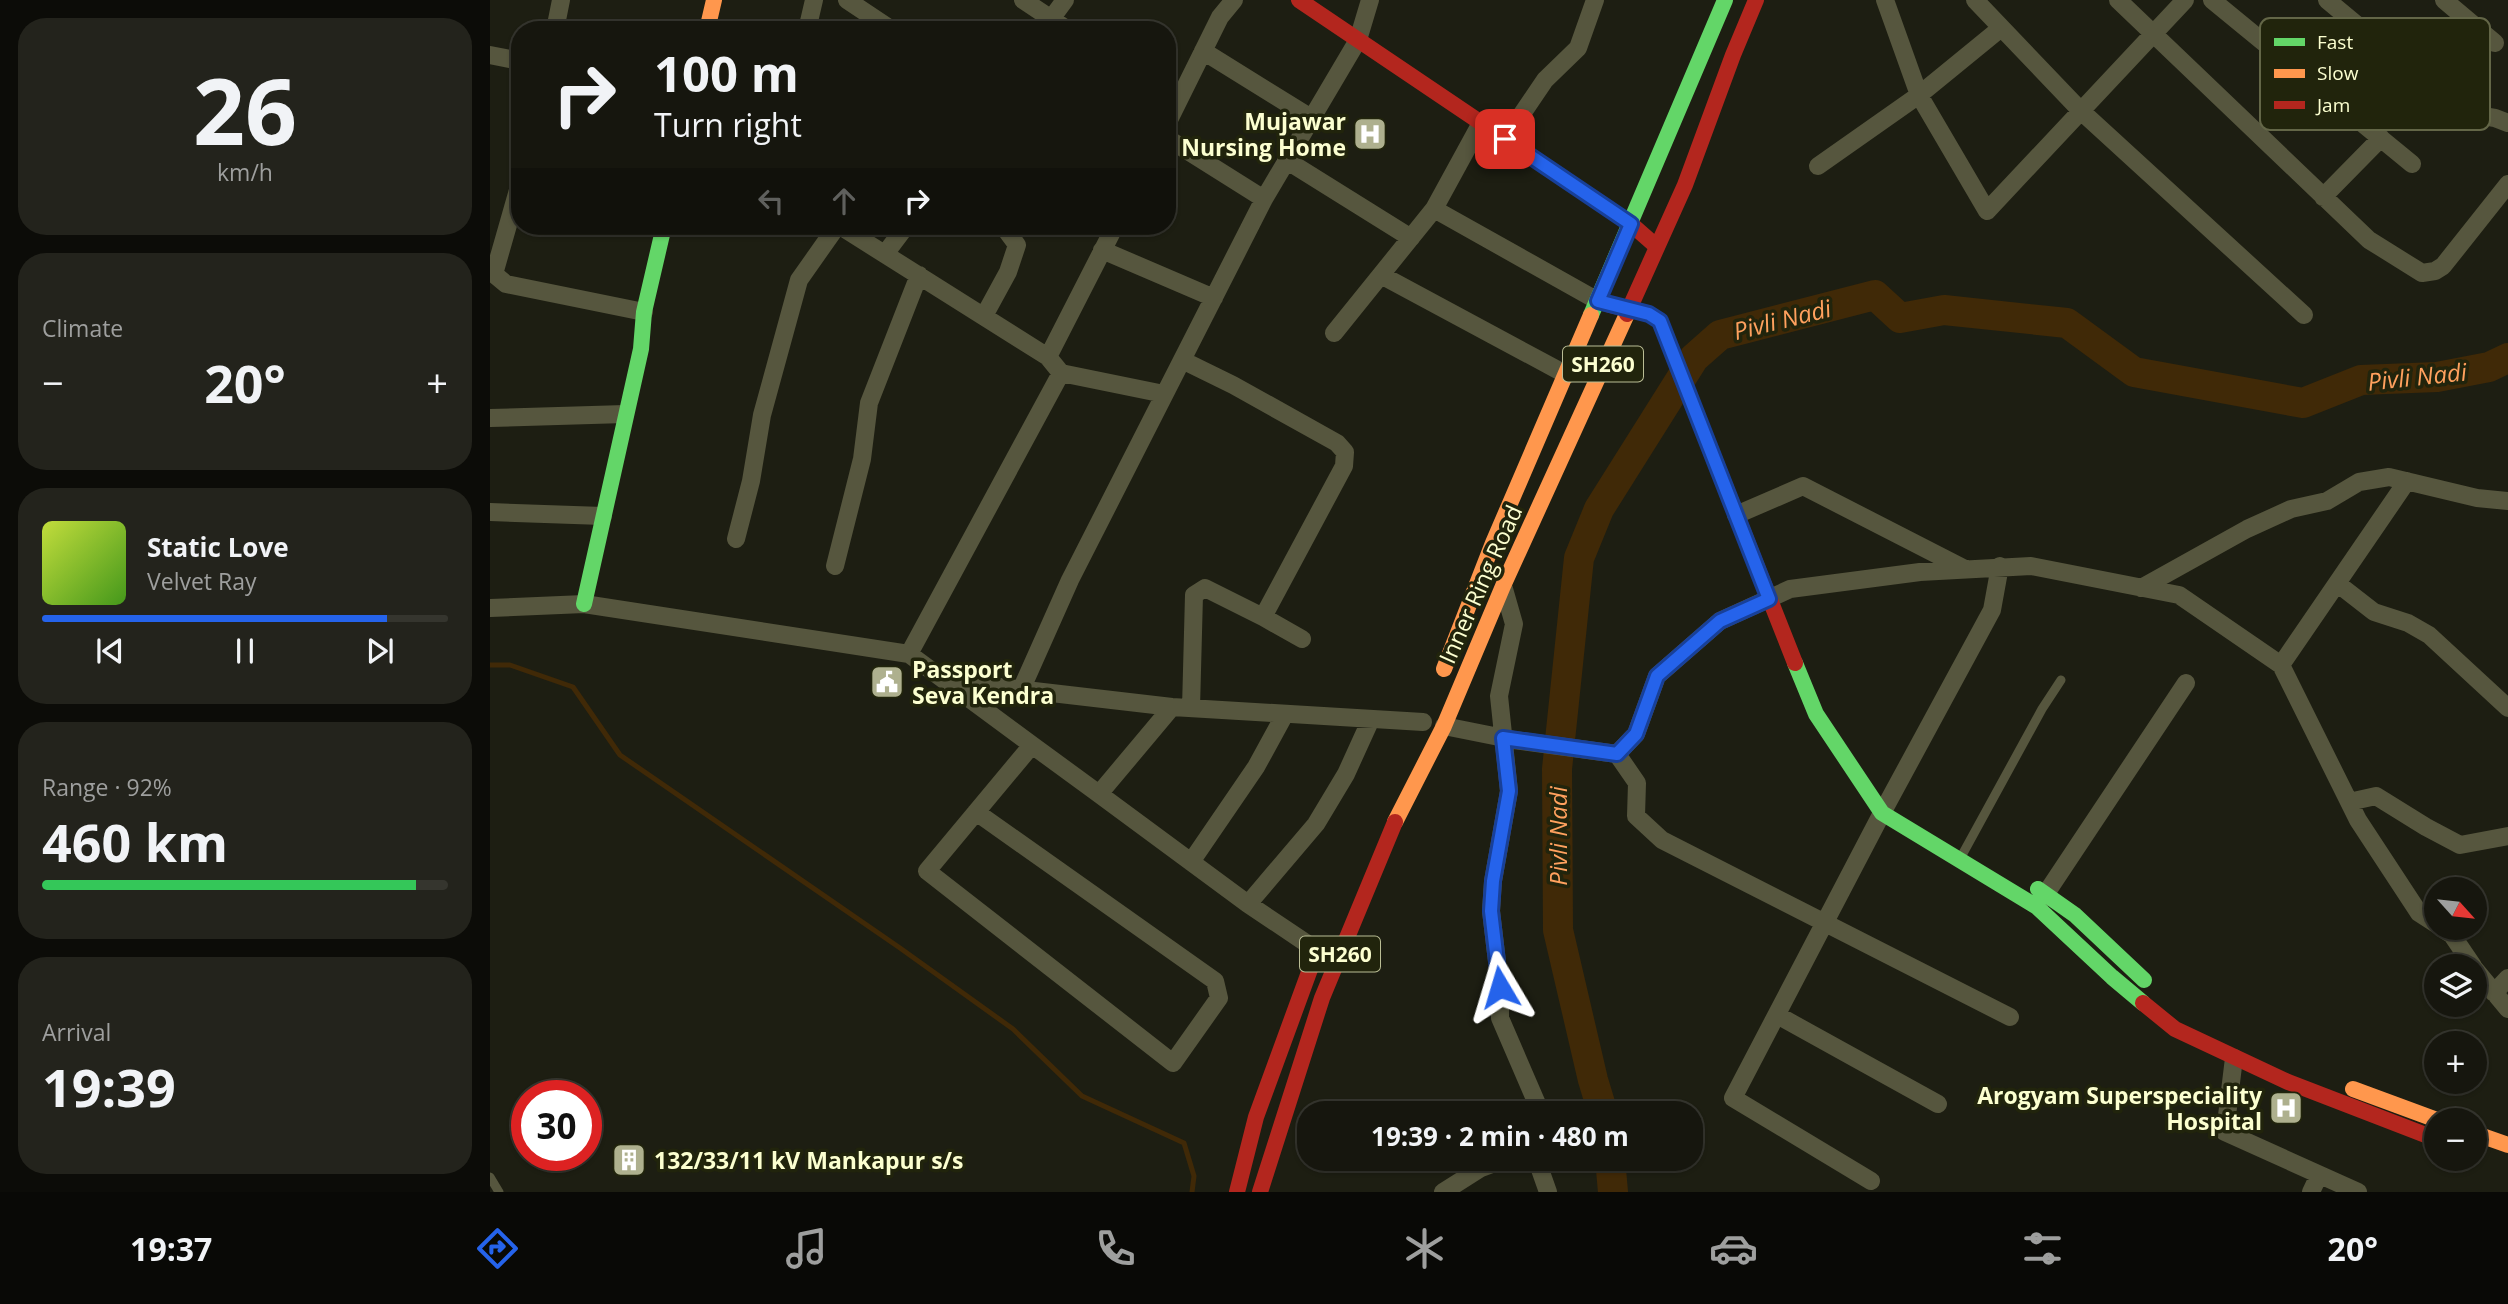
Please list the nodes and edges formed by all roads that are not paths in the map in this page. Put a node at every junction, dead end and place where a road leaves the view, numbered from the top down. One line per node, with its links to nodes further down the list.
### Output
1 (561, 0): 23 (street)
2 (713, 0): 24 (main road)
3 (726, 0): 25 (main road)
4 (814, 0): 26 (street)
5 (846, 0): 27 (street)
6 (1023, 0): 28 (street)
7 (1065, 0): 29 (street)
8 (1234, 0): 36 (street)
9 (1299, 0): 34 (main road)
10 (1370, 0): 34 (street)
11 (1595, 0): 48 (street)
12 (1725, 0): 58 (main road, Inner Ring Road / SH260)
13 (1756, 0): 67 (main road, Inner Ring Road / SH260)
14 (1885, 0): 39 (street)
15 (1975, 0): 30 (street)
16 (2118, 0): 31 (street)
17 (2185, 0): 31 (street)
18 (2212, 0): 32 (street)
19 (2327, 0): 21 (street)
20 (2444, 0): 22 (street)
21 (2349, 18)
22 (2465, 18)
23 (557, 21)
24 (709, 21)
25 (721, 21)
26 (809, 21)
27 (878, 21)
28 (1044, 21)
29 (1049, 21)
30 (2001, 28): 39 (street); 41 (street)
31 (2153, 34): 41 (street); 54 (street)
32 (2260, 39)
33 (2490, 39): 35 (street)
34 (1358, 40): 43 (street); 44 (main road)
35 (2495, 43)
36 (1203, 51): 40 (street); 43 (street)
37 (490, 55): 38 (street)
38 (511, 59)
39 (1919, 95): 41 (street); 52 (street)
40 (1176, 106)
41 (2081, 111): 76 (street)
42 (2490, 117): 45 (street)
43 (1311, 118): 50 (street)
44 (1480, 123): 48 (main road); 56 (street)
45 (2508, 123)
46 (2371, 130): 47 (street)
47 (2381, 138): 51 (street); 54 (street)
48 (1505, 139): 58 (main road)
49 (1176, 144): 55 (street)
50 (1286, 160): 55 (street); 66 (street)
51 (2412, 164)
52 (1818, 166)
53 (2508, 184): 54 (street)
54 (2323, 197)
55 (1264, 199): 72 (street)
56 (1434, 209): 66 (street); 73 (street)
57 (511, 214): 75 (street)
58 (1631, 224): 67 (main road); 73 (main road, Inner Ring Road / SH260)
59 (662, 235): 75 (main road)
60 (675, 235): 79 (main road)
61 (832, 235): 92 (street)
62 (854, 235): 69 (street)
63 (900, 235): 69 (street)
64 (1010, 235): 77 (street)
65 (1110, 235): 68 (street)
66 (1411, 238): 71 (street)
67 (1657, 246): 74 (main road, Inner Ring Road / SH260)
68 (1102, 250): 72 (street); 80 (street)
69 (886, 254): 70 (street)
70 (919, 275): 77 (street); 93 (street)
71 (1381, 275): 78 (street); 83 (street)
72 (1214, 298): 81 (street)
73 (1598, 301): 74 (main road); 83 (main road, Inner Ring Road / SH260)
74 (1627, 310): 90 (main road); 97 (main road, Inner Ring Road / SH260)
75 (644, 312): 79 (main road)
76 (2304, 315)
77 (984, 316): 80 (street)
78 (1334, 332)
79 (641, 349): 85 (main road)
80 (1048, 356): 82 (street)
81 (1182, 360): 84 (street); 102 (street)
82 (1060, 373): 84 (street); 104 (street)
83 (1567, 375): 109 (main road, Inner Ring Road / SH260)
84 (1164, 394): 110 (street)
85 (625, 414): 86 (street); 91 (main road)
86 (490, 418)
87 (2407, 481): 88 (street); 96 (street); 98 (street)
88 (2508, 501)
89 (490, 512): 91 (street)
90 (1736, 515): 95 (street); 99 (main road)
91 (603, 516): 100 (main road)
92 (736, 539)
93 (835, 566)
94 (2000, 566): 95 (street); 98 (street); 124 (street)
95 (1965, 569): 99 (street)
96 (2338, 584): 105 (street); 113 (street)
97 (1503, 586): 117 (main road, Inner Ring Road / SH260); 118 (street)
98 (2141, 588): 105 (street)
99 (1769, 599): 120 (street); 124 (main road)
100 (584, 604): 101 (street); 104 (street)
101 (490, 608)
102 (1263, 617): 103 (street); 112 (street)
103 (1302, 639)
104 (909, 654): 107 (street)
105 (2281, 665): 122 (street)
106 (2061, 680): 126 (lane)
107 (945, 681): 110 (street); 119 (street)
108 (2186, 683): 128 (street)
109 (1438, 684)
110 (1021, 690): 111 (street)
111 (1172, 707): 112 (street); 121 (street)
112 (1191, 708): 114 (street)
113 (2508, 708)
114 (1285, 714): 115 (street); 127 (street)
115 (1371, 719): 116 (street); 129 (street)
116 (1423, 722)
117 (1444, 726): 118 (street); 133 (main road, Inner Ring Road / SH260)
118 (1508, 739): 120 (street); 145 (street)
119 (1032, 745): 121 (street); 123 (street)
120 (1617, 754): 131 (street)
121 (1099, 794): 127 (street)
122 (2349, 802): 125 (street); 130 (street)
123 (976, 812): 123 (street)
124 (1882, 813): 126 (main road); 131 (street)
125 (2508, 836)
126 (1962, 855): 128 (main road)
127 (1191, 862): 129 (street)
128 (2041, 900): 136 (main road); 143 (main road)
129 (1248, 904): 132 (street)
130 (2424, 917)
131 (1827, 923): 139 (street); 140 (street)
132 (1321, 945): 133 (street); 159 (main road, SH260)
133 (1338, 960): 160 (main road, Inner Ring Road / SH260)
134 (2508, 978): 137 (street)
135 (2487, 984): 137 (street)
136 (2156, 990)
137 (2494, 993): 138 (street)
138 (2508, 1009)
139 (1777, 1015): 146 (street); 157 (street)
140 (2010, 1017)
141 (2233, 1038): 142 (main road)
142 (2255, 1049)
143 (2234, 1058): 148 (main road); 155 (street)
144 (2338, 1083): 147 (main road)
145 (1536, 1101)
146 (1938, 1104)
147 (2424, 1115)
148 (2424, 1134)
149 (2487, 1138): 150 (main road)
150 (2508, 1145)
151 (2487, 1155): 152 (main road)
152 (2508, 1161)
153 (1476, 1171): 161 (street)
154 (1541, 1171): 162 (street)
155 (2319, 1175): 163 (street); 164 (street)
156 (490, 1177): 158 (lane)
157 (1871, 1181)
158 (499, 1192)
159 (1237, 1192)
160 (1260, 1192)
161 (1443, 1192)
162 (1548, 1192)
163 (2311, 1192)
164 (2358, 1192)

